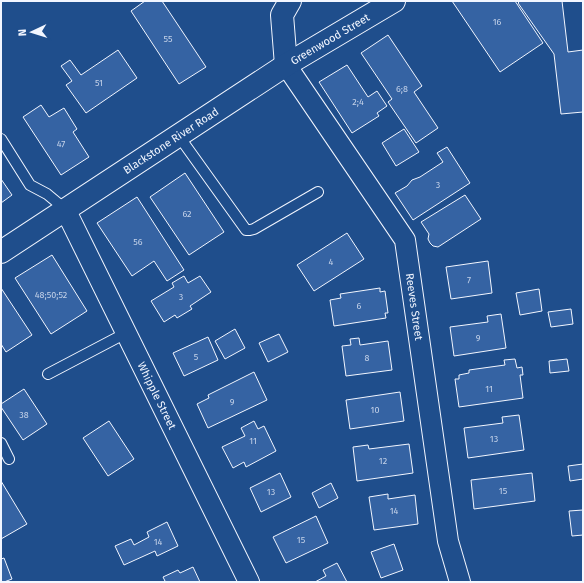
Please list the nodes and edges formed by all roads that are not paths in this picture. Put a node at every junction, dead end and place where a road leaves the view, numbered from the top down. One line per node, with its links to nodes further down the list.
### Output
1 (290, 1): 3 (main road)
2 (394, 1): 3 (main road, Greenwood Street)
3 (286, 65): 4 (main road, Blackstone River Road); 14 (street, Reeves Street)
4 (178, 135): 6 (lane); 7 (main road, Blackstone River Road)
5 (1, 139): 7 (lane)
6 (318, 192)
7 (65, 209): 8 (main road, Blackstone River Road); 9 (street, Whipple Street)
8 (1, 252)
9 (126, 333): 10 (lane); 13 (street, Whipple Street)
10 (48, 374)
11 (1, 443): 12 (lane)
12 (9, 459)
13 (249, 582)
14 (460, 582)

